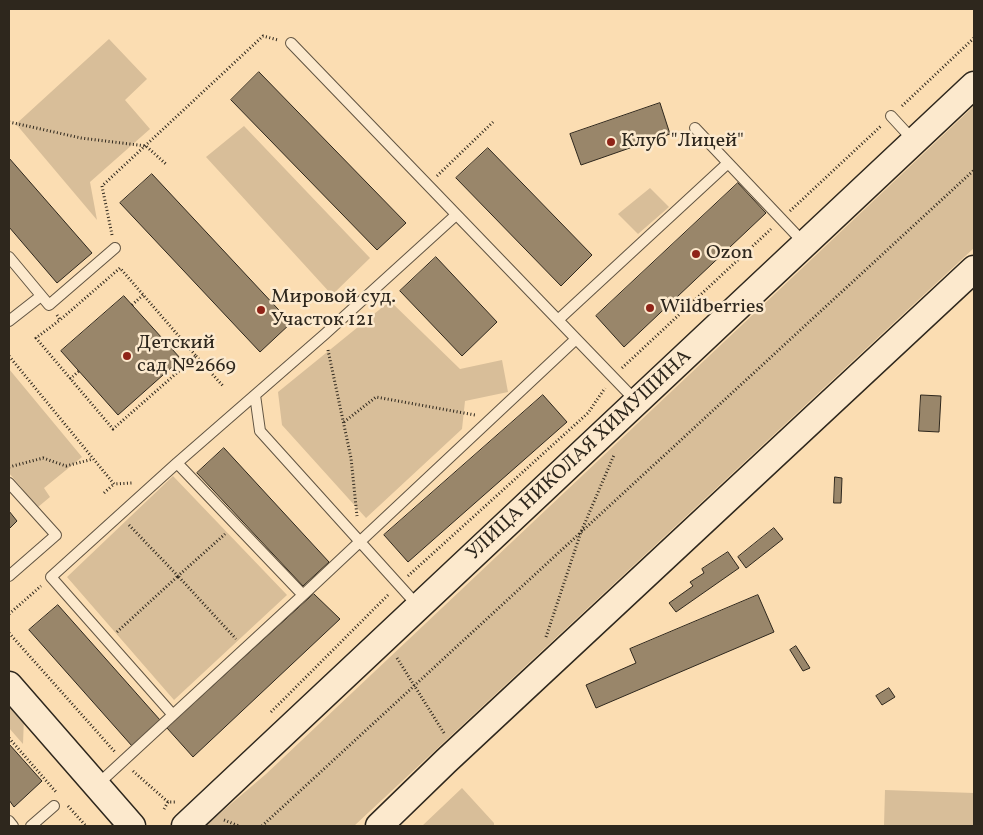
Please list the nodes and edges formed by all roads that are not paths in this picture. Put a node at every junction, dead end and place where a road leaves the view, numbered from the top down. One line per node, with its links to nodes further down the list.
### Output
1 (291, 43): 7 (lane)
2 (974, 85): 5 (street, УЛИЦА НИКОЛАЯ ХИМУШИНА)
3 (891, 116): 5 (lane)
4 (695, 128): 6 (lane)
5 (914, 141): 8 (street, УЛИЦА НИКОЛАЯ ХИМУШИНА)
6 (728, 164): 8 (lane); 13 (lane)
7 (456, 215): 13 (lane); 16 (lane)
8 (805, 244): 17 (street, УЛИЦА НИКОЛАЯ ХИМУШИНА)
9 (115, 248): 12 (lane)
10 (9, 257): 12 (lane)
11 (974, 269): 33 (street)
12 (41, 296): 14 (lane)
13 (558, 320): 15 (lane)
14 (9, 321)
15 (576, 339): 17 (lane); 20 (lane)
16 (255, 395): 18 (lane); 20 (lane)
17 (637, 402): 23 (street, УЛИЦА НИКОЛАЯ ХИМУШИНА)
18 (177, 463): 22 (lane); 25 (lane)
19 (9, 483): 21 (lane)
20 (360, 542): 22 (lane); 23 (lane)
21 (9, 576)
22 (302, 595): 25 (lane)
23 (419, 607): 28 (street, УЛИЦА НИКОЛАЯ ХИМУШИНА)
24 (9, 685): 26 (street)
25 (173, 715): 26 (lane)
26 (96, 786): 32 (street)
27 (54, 806): 31 (lane)
28 (183, 814)
29 (9, 821): 30 (lane)
30 (13, 826)
31 (31, 826)
32 (132, 826)
33 (379, 826)

